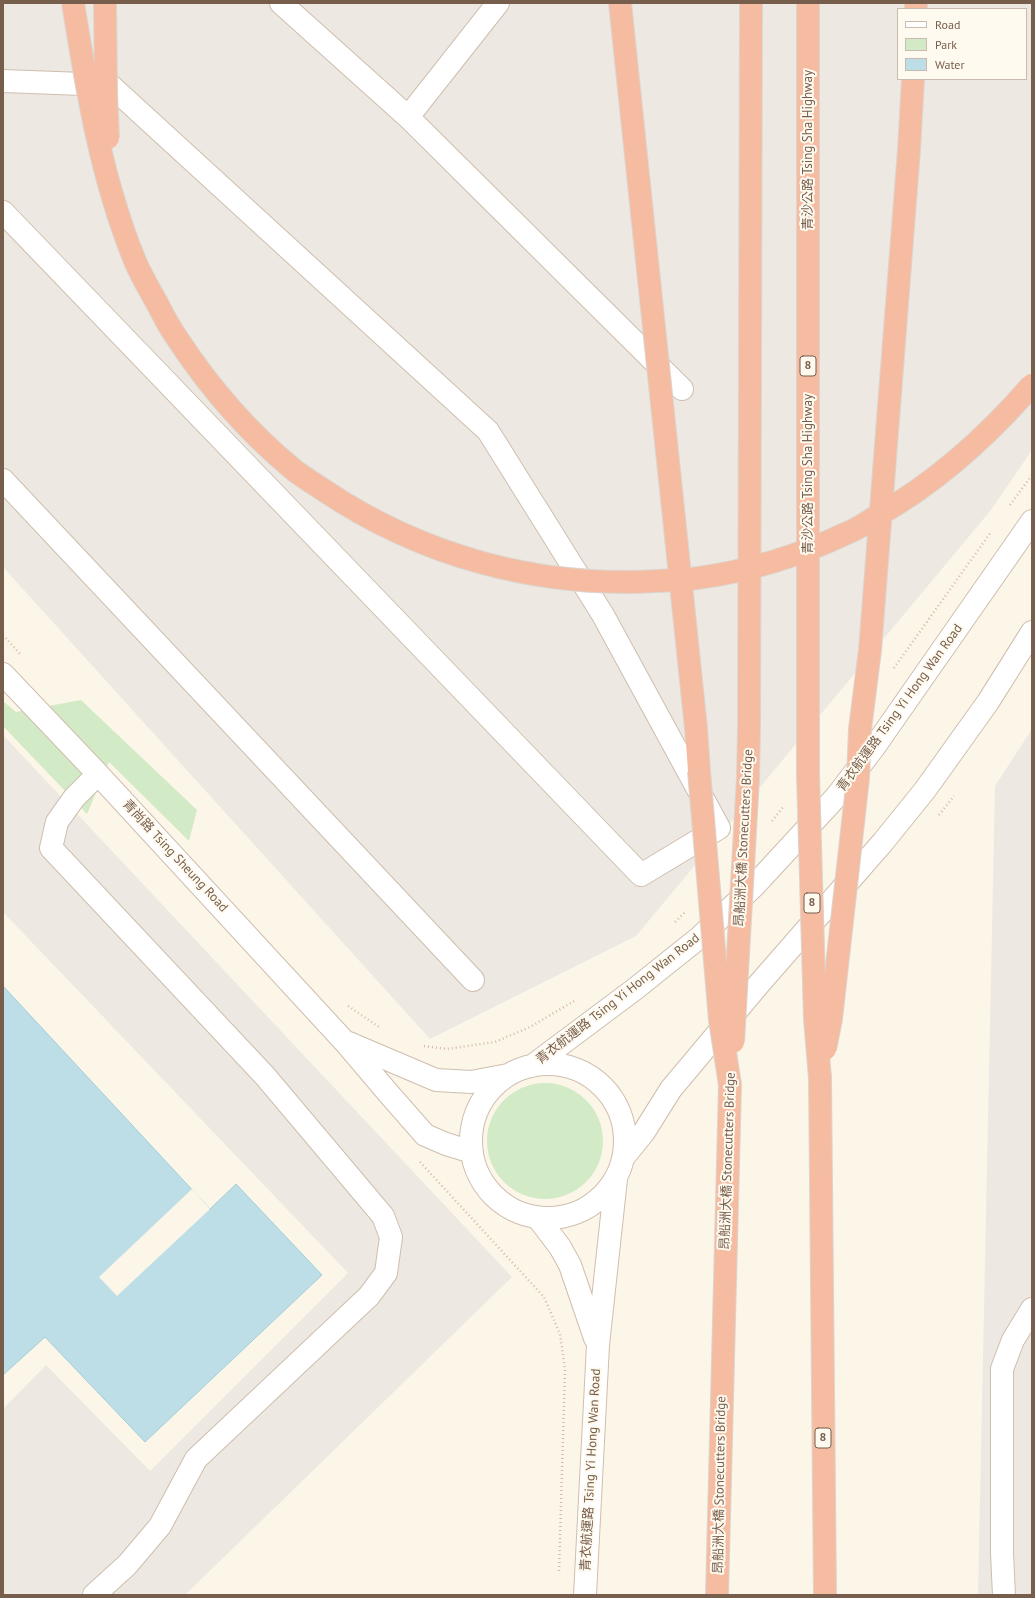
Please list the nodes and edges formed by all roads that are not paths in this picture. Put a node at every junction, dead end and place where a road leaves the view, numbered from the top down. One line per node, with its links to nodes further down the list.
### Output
1 (73, 3): 11 (highway, bridge)
2 (105, 3): 11 (highway, bridge)
3 (281, 3): 10 (street)
4 (498, 3): 10 (street)
5 (620, 3): 25 (highway, bridge)
6 (751, 3): 25 (highway, 昂船洲大橋 Stonecutters Bridge, bridge)
7 (808, 3): 24 (highway, 青沙公路 Tsing Sha Highway / 8, bridge)
8 (913, 80): 24 (highway, bridge)
9 (3, 81): 12 (street)
10 (408, 117): 14 (street)
11 (111, 195): 13 (highway, bridge)
12 (3, 212)
13 (1032, 385)
14 (682, 389)
15 (3, 480): 20 (street)
16 (1032, 521): 22 (street, 青衣航運路 Tsing Yi Hong Wan Road)
17 (1032, 632): 27 (street)
18 (3, 674): 19 (street, 青尚路 Tsing Sheung Road)
19 (98, 774): 21 (street, 青尚路 Tsing Sheung Road); 32 (street)
20 (473, 980)
21 (344, 1040): 23 (street, 青尚路 Tsing Sheung Road); 26 (street, 青尚路 Tsing Sheung Road)
22 (532, 1066): 23 (street); 27 (street)
23 (509, 1075): 26 (street)
24 (820, 1078): 35 (highway, 8)
25 (730, 1086): 34 (highway, 昂船洲大橋 Stonecutters Bridge)
26 (472, 1152): 29 (street)
27 (623, 1158): 28 (street)
28 (616, 1178): 29 (street); 31 (street, 青衣航運路 Tsing Yi Hong Wan Road)
29 (538, 1218): 31 (street, 青衣航運路 Tsing Yi Hong Wan Road)
30 (1032, 1309): 36 (street)
31 (598, 1344): 33 (street, 青衣航運路 Tsing Yi Hong Wan Road)
32 (94, 1595)
33 (585, 1595)
34 (717, 1595)
35 (825, 1595)
36 (1004, 1595)

